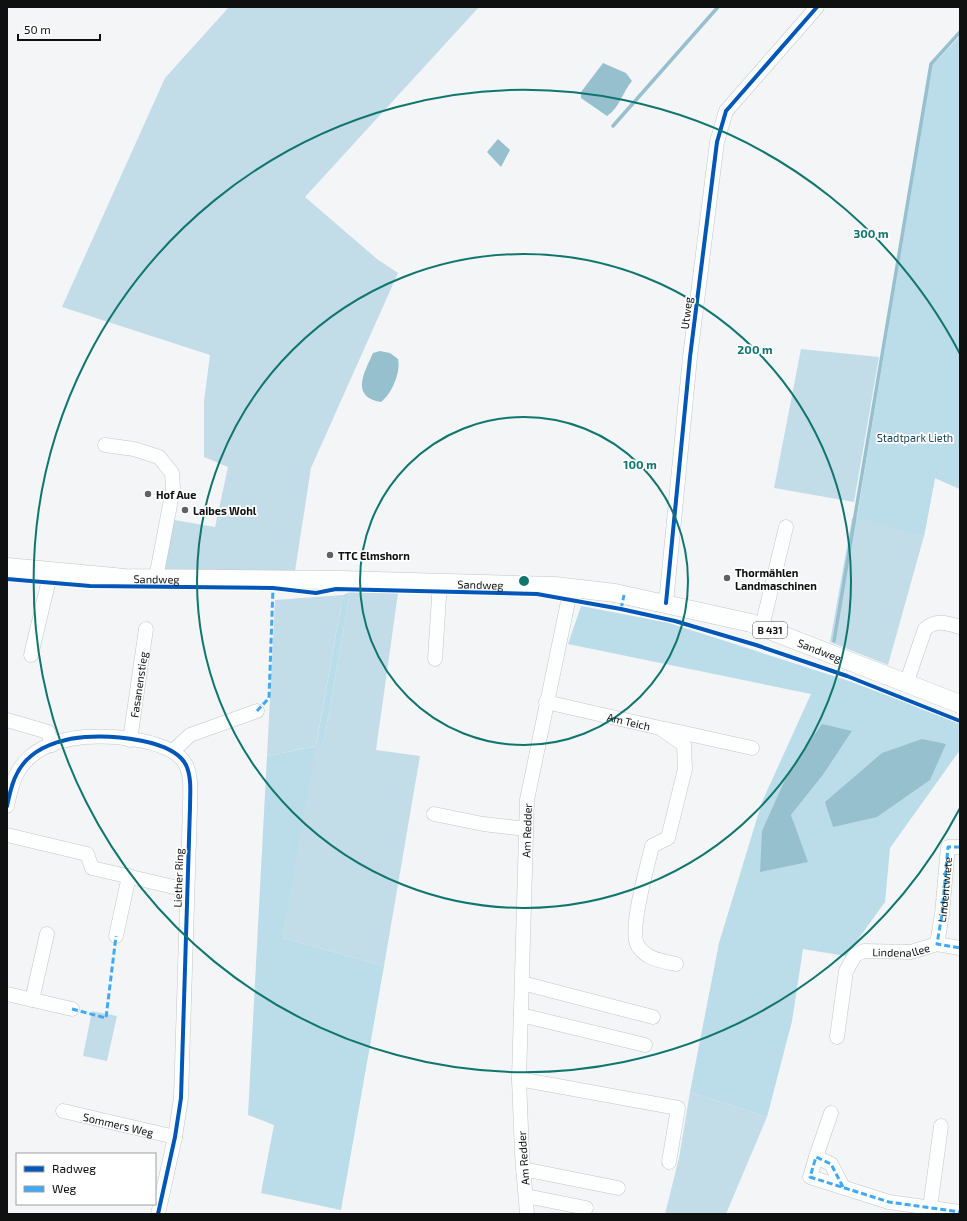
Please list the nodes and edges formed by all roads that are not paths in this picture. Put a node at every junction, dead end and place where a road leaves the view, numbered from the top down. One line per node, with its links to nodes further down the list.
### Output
1 (817, 7): 9 (street, Utweg)
2 (105, 445): 6 (street)
3 (786, 527): 10 (street)
4 (7, 567): 5 (main road, Sandweg / B 431)
5 (51, 571): 6 (main road, Sandweg / B 431); 13 (street)
6 (156, 578): 7 (main road, Sandweg / B 431)
7 (440, 582): 8 (main road, Sandweg / B 431); 14 (street)
8 (571, 587): 9 (main road, Sandweg / B 431); 16 (street, Am Redder)
9 (666, 603): 10 (main road, Sandweg / B 431)
10 (762, 627): 15 (main road, Sandweg / B 431)
11 (960, 627): 15 (street)
12 (146, 630): 21 (street, Fasanenstieg)
13 (31, 655)
14 (435, 659)
15 (906, 684): 17 (main road, Sandweg / B 431)
16 (546, 702): 20 (street, Am Teich); 27 (street, Am Redder)
17 (960, 704)
18 (257, 711): 24 (street)
19 (7, 720): 22 (street)
20 (660, 728): 23 (street); 36 (street, Am Teich)
21 (130, 740): 22 (street, Liether Ring); 24 (street, Liether Ring)
22 (52, 745): 25 (street, Liether Ring)
23 (752, 748)
24 (173, 751): 31 (street, Liether Ring)
25 (7, 806)
26 (434, 814): 27 (street)
27 (526, 829): 37 (street, Am Redder)
28 (7, 835): 30 (street)
29 (960, 847): 34 (street, Lindentwiete)
30 (129, 876): 31 (street); 33 (street)
31 (187, 890): 49 (street, Liether Ring)
32 (47, 934): 39 (street)
33 (116, 936)
34 (937, 944): 35 (street, Lindenallee); 43 (street, Lindenallee)
35 (960, 948)
36 (676, 964)
37 (522, 983): 41 (street, Am Redder); 42 (street)
38 (7, 994): 39 (street)
39 (32, 1000): 40 (street)
40 (72, 1009)
41 (521, 1015): 44 (street); 45 (street, Am Redder)
42 (653, 1016)
43 (837, 1037)
44 (646, 1045)
45 (519, 1079): 51 (street); 52 (street, Am Redder)
46 (63, 1111): 49 (street, Sommers Weg)
47 (831, 1113): 50 (street)
48 (941, 1126): 57 (street)
49 (175, 1137): 59 (street, Liether Ring)
50 (816, 1157): 53 (street); 53 (street)
51 (669, 1162)
52 (523, 1169): 54 (street); 55 (street, Am Redder)
53 (843, 1187): 57 (street)
54 (618, 1188)
55 (526, 1196): 56 (street); 60 (street, Am Redder)
56 (586, 1208)
57 (930, 1208): 58 (street)
58 (960, 1212)
59 (158, 1214)
60 (527, 1214)

